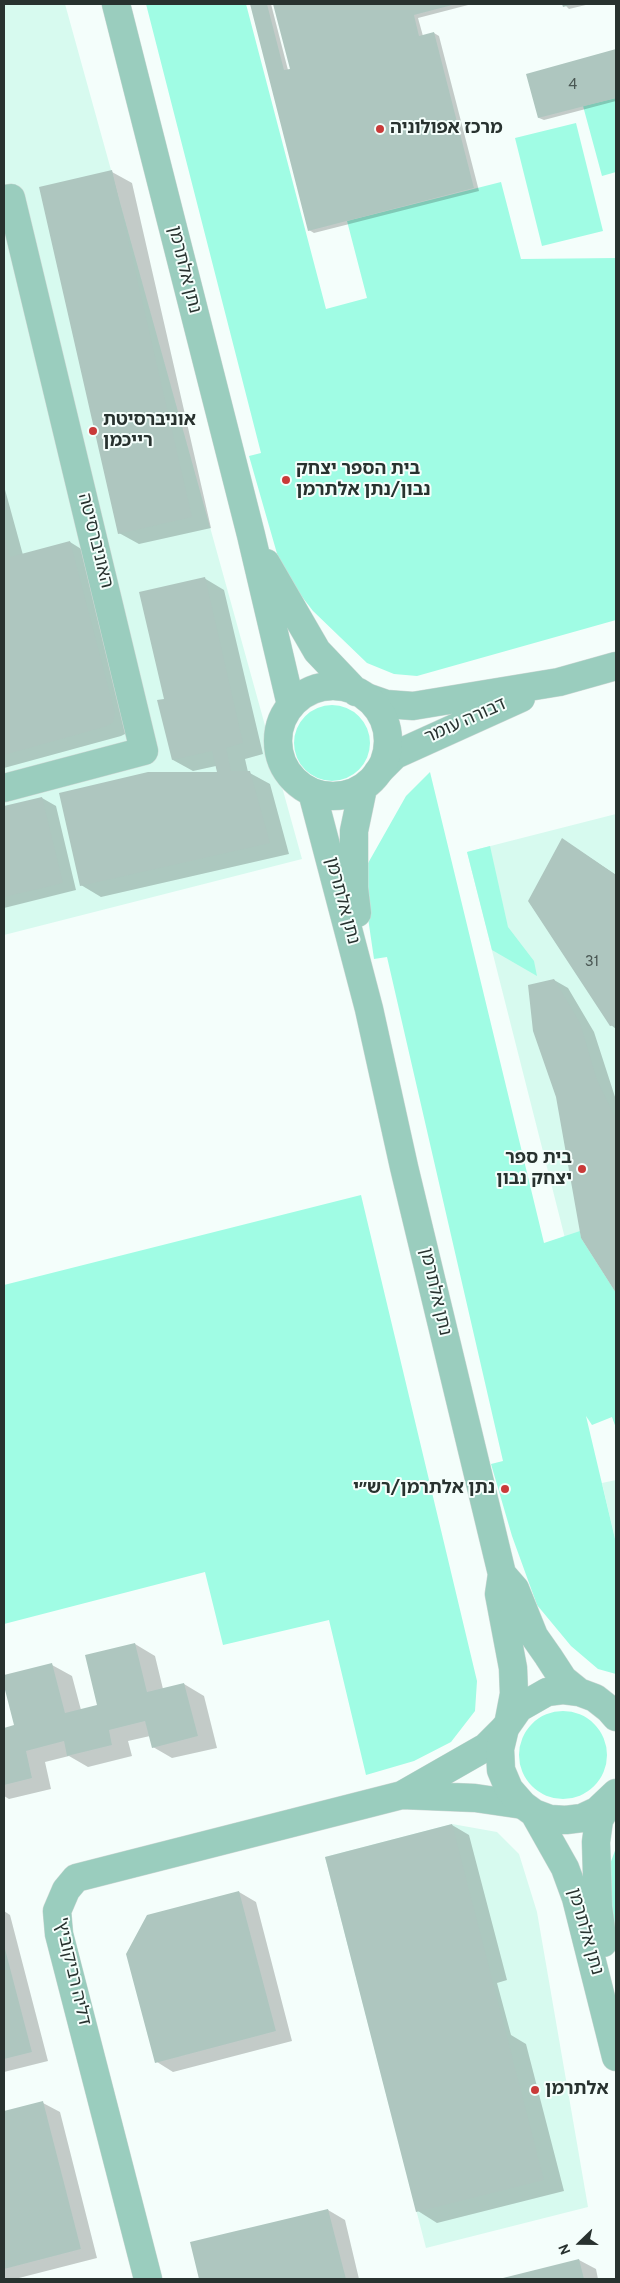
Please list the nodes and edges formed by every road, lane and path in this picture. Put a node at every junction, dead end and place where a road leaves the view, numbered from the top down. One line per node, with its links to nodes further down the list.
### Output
1 (116, 4): 3 (street, נתן אלתרמן)
2 (4, 199): 9 (street, האוניברסיטה)
3 (250, 535): 6 (street, נתן אלתרמן); 7 (street, נתן אלתרמן)
4 (616, 666): 5 (street, דבורה עומר)
5 (559, 682): 6 (street, דבורה עומר); 8 (street, דבורה עומר)
6 (361, 694): 7 (street); 8 (street)
7 (290, 705): 10 (street)
8 (371, 780): 10 (street); 11 (street, נתן אלתרמן)
9 (4, 788)
10 (312, 792): 11 (street, נתן אלתרמן)
11 (369, 1009): 12 (street, נתן אלתרמן)
12 (502, 1574): 13 (street, נתן אלתרמן); 15 (street, נתן אלתרמן)
13 (579, 1692): 14 (street); 15 (street, 'דליה רביקוביץ)
14 (614, 1712)
15 (507, 1724): 16 (street, 'דליה רביקוביץ); 18 (street, נתן אלתרמן)
16 (402, 1794): 18 (street, 'דליה רביקוביץ); 21 (street, 'דליה רביקוביץ)
17 (613, 1797): 18 (street, 'דליה רביקוביץ); 19 (street, נתן אלתרמן)
18 (529, 1809): 20 (street, נתן אלתרמן)
19 (616, 1992)
20 (616, 2057)
21 (148, 2279)

